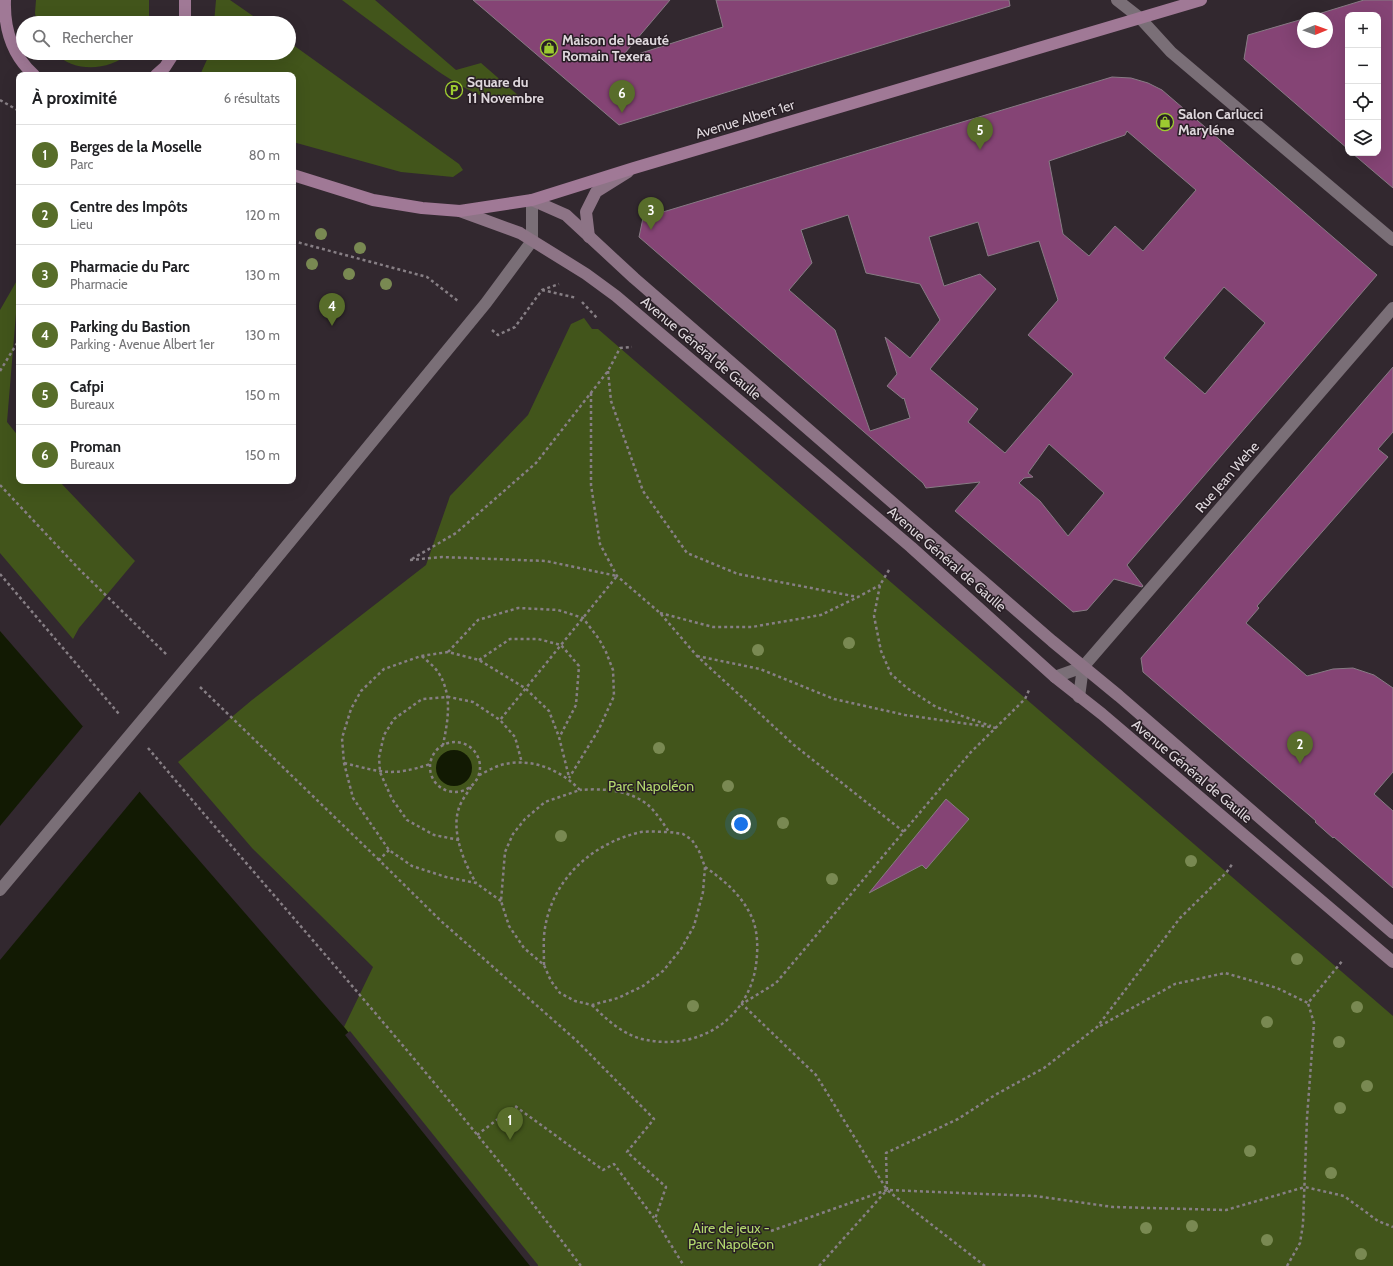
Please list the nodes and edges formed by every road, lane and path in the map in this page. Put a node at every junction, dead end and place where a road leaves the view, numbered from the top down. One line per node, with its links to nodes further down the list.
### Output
1 (5, 0): 7 (main road)
2 (185, 0): 5 (main road)
3 (1117, 0): 6 (street)
4 (1201, 0): 6 (main road, Avenue Albert 1er)
5 (185, 16)
6 (1140, 18): 15 (main road, Avenue Albert 1er); 20 (street)
7 (5, 43): 8 (main road)
8 (16, 56)
9 (19, 60): 11 (main road)
10 (170, 60): 12 (main road)
11 (31, 72)
12 (164, 72)
13 (0, 100): 14 (path)
14 (16, 109)
15 (634, 168): 17 (main road, Avenue Albert 1er); 19 (street)
16 (296, 177): 18 (main road, Avenue Albert 1er)
17 (532, 200): 18 (main road, Avenue Albert 1er); 19 (street, Avenue Général de Gaulle); 21 (street)
18 (460, 211): 21 (street, Avenue Général de Gaulle)
19 (589, 237): 47 (street, Avenue Général de Gaulle)
20 (1393, 240)
21 (532, 241): 23 (street, Avenue Général de Gaulle); 26 (street)
22 (296, 242): 26 (path)
23 (586, 274): 24 (path); 48 (street, Avenue Général de Gaulle)
24 (542, 290): 26 (path); 27 (path)
25 (1393, 308): 47 (street, Rue Jean Wehe)
26 (475, 316): 76 (street)
27 (597, 318)
28 (16, 345): 30 (path)
29 (632, 347): 31 (path)
30 (0, 371)
31 (608, 371): 32 (path); 38 (path)
32 (591, 393): 36 (path); 36 (path)
33 (0, 485): 45 (path)
34 (889, 570): 37 (path)
35 (0, 574): 54 (path)
36 (617, 576): 39 (path); 40 (path)
37 (880, 585): 38 (path); 56 (path)
38 (858, 597): 39 (path)
39 (660, 613): 44 (path)
40 (583, 618): 41 (path); 42 (path); 65 (path)
41 (561, 645): 46 (path); 50 (path); 57 (path)
42 (448, 652): 43 (path); 46 (path)
43 (421, 656): 52 (path); 60 (path)
44 (697, 656): 56 (path); 69 (path)
45 (169, 657)
46 (479, 660): 50 (path)
47 (1083, 666): 48 (street, Rue Jean Wehe); 53 (street); 78 (street, Avenue Général de Gaulle)
48 (1055, 677): 53 (street, Avenue Général de Gaulle)
49 (197, 684): 72 (path)
50 (526, 688): 55 (path); 57 (path)
51 (1029, 690): 56 (path)
52 (449, 697): 55 (path); 59 (path); 63 (path)
53 (1079, 697): 80 (street, Avenue Général de Gaulle)
54 (123, 720)
55 (500, 720): 61 (path)
56 (997, 728): 69 (path)
57 (559, 737): 65 (path)
58 (144, 744): 86 (path)
59 (443, 745): 62 (path); 64 (path)
60 (344, 763): 63 (path); 71 (path)
61 (522, 763): 64 (path); 65 (path)
62 (430, 764): 63 (path); 66 (path)
63 (380, 772): 70 (path)
64 (479, 775): 66 (path)
65 (569, 778): 67 (path)
66 (471, 786): 70 (path)
67 (580, 790): 68 (path); 77 (path)
68 (669, 832): 74 (path); 81 (path)
69 (904, 832): 83 (path)
70 (459, 840): 75 (path)
71 (389, 850): 72 (path); 75 (path)
72 (379, 860): 89 (path)
73 (1232, 863): 85 (path)
74 (705, 867): 83 (path); 84 (path)
75 (476, 883): 77 (path)
76 (0, 890)
77 (501, 901): 81 (path)
78 (1393, 933)
79 (1343, 960): 82 (path)
80 (1393, 962)
81 (544, 965): 84 (path)
82 (1308, 1003): 85 (path); 87 (path)
83 (742, 1004): 84 (path); 88 (path)
84 (592, 1005)
85 (1097, 1027): 88 (path)
86 (477, 1134): 89 (path); 92 (path)
87 (1305, 1187): 88 (path); 90 (path); 96 (path)
88 (887, 1190): 91 (path); 94 (path); 95 (path)
89 (655, 1219): 93 (path)
90 (1393, 1227)
91 (771, 1232)
92 (581, 1266)
93 (684, 1266)
94 (819, 1266)
95 (985, 1266)
96 (1287, 1266)

